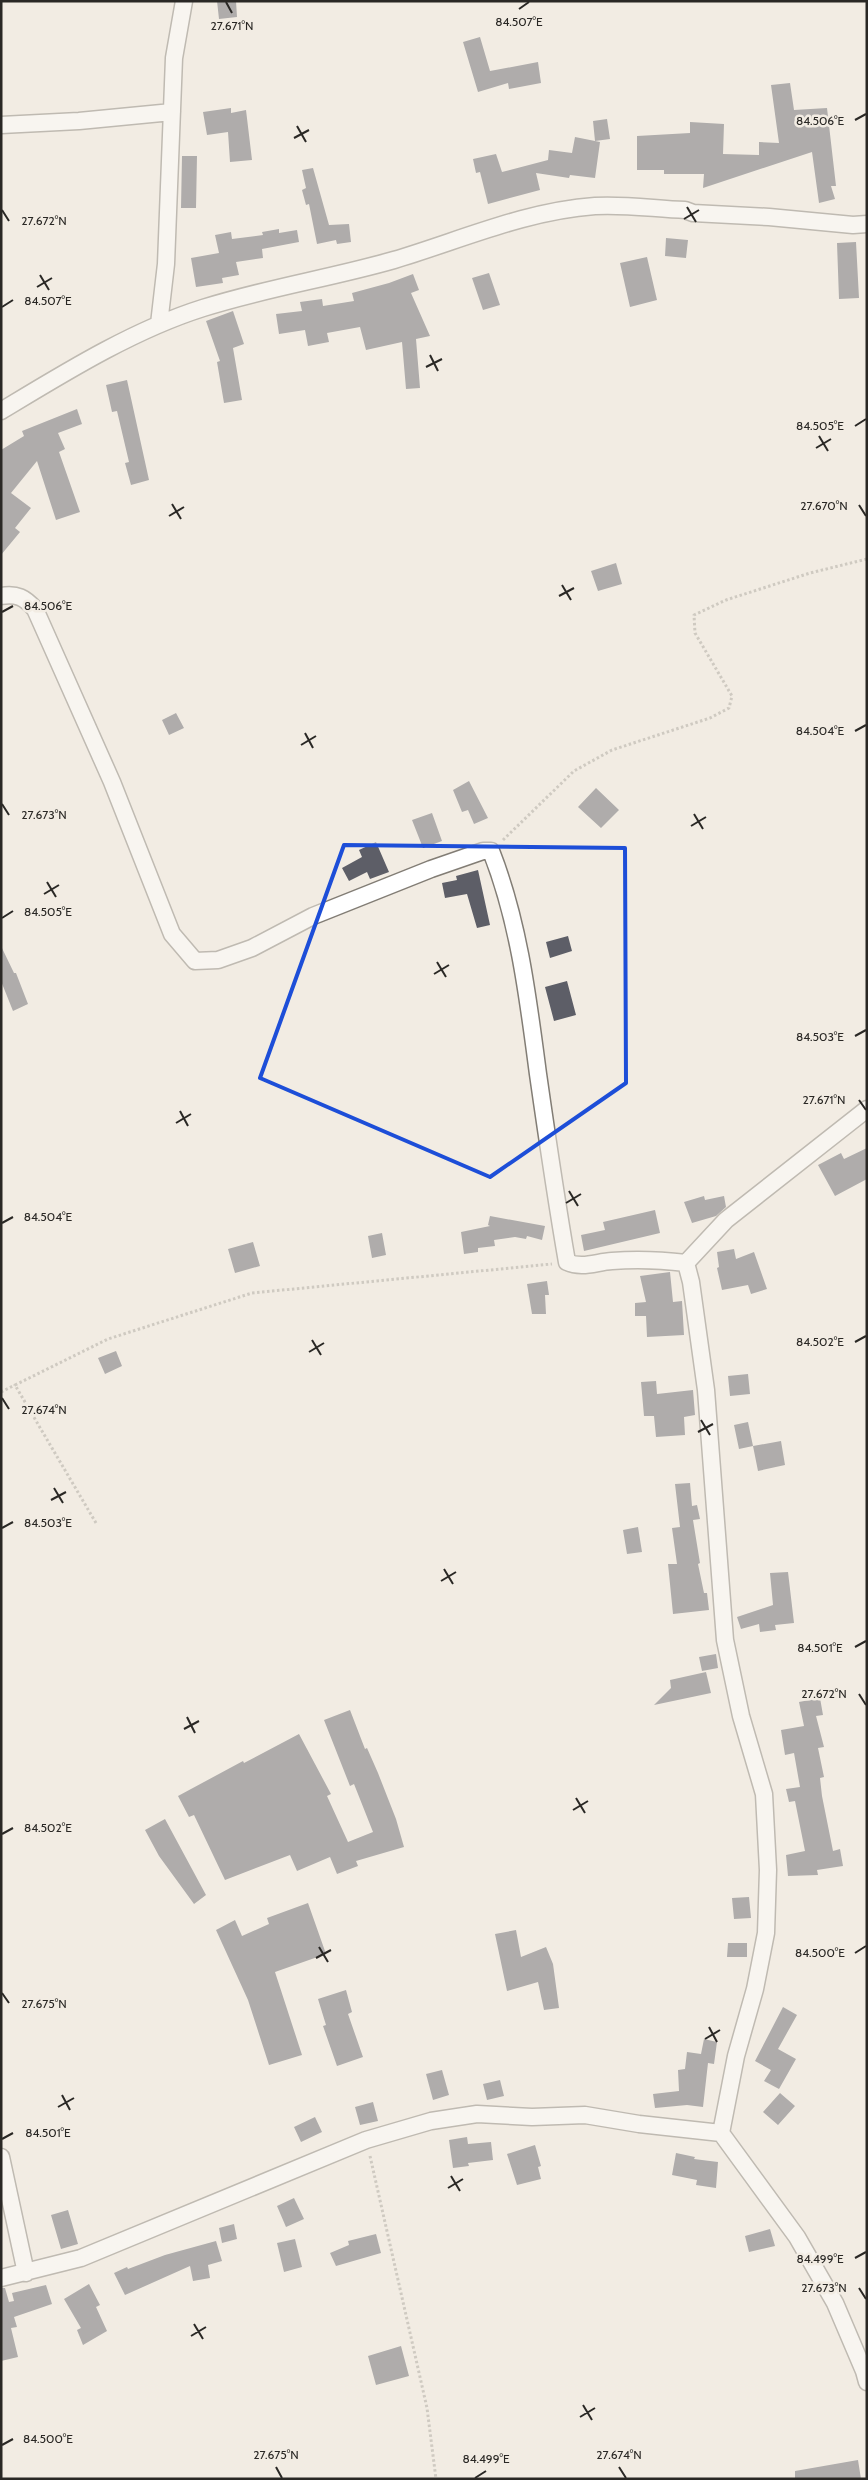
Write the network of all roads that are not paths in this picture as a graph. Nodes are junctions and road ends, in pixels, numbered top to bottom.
1 (184, 1) edge
2 (172, 112) junction
3 (1, 125) edge
4 (867, 224) edge
5 (159, 324) junction
6 (1, 411) edge
7 (1, 596) edge
8 (867, 1108) edge
9 (686, 1263) junction
10 (721, 2133) junction
11 (1, 2157) edge
12 (26, 2273) junction
13 (1, 2278) edge
14 (867, 2382) edge

1 - 2 street
2 - 3 street
2 - 5 street
4 - 5 street
5 - 6 street
7 - 9 street
8 - 9 street
9 - 10 street
10 - 12 street
10 - 14 street
11 - 12 street
12 - 13 street

